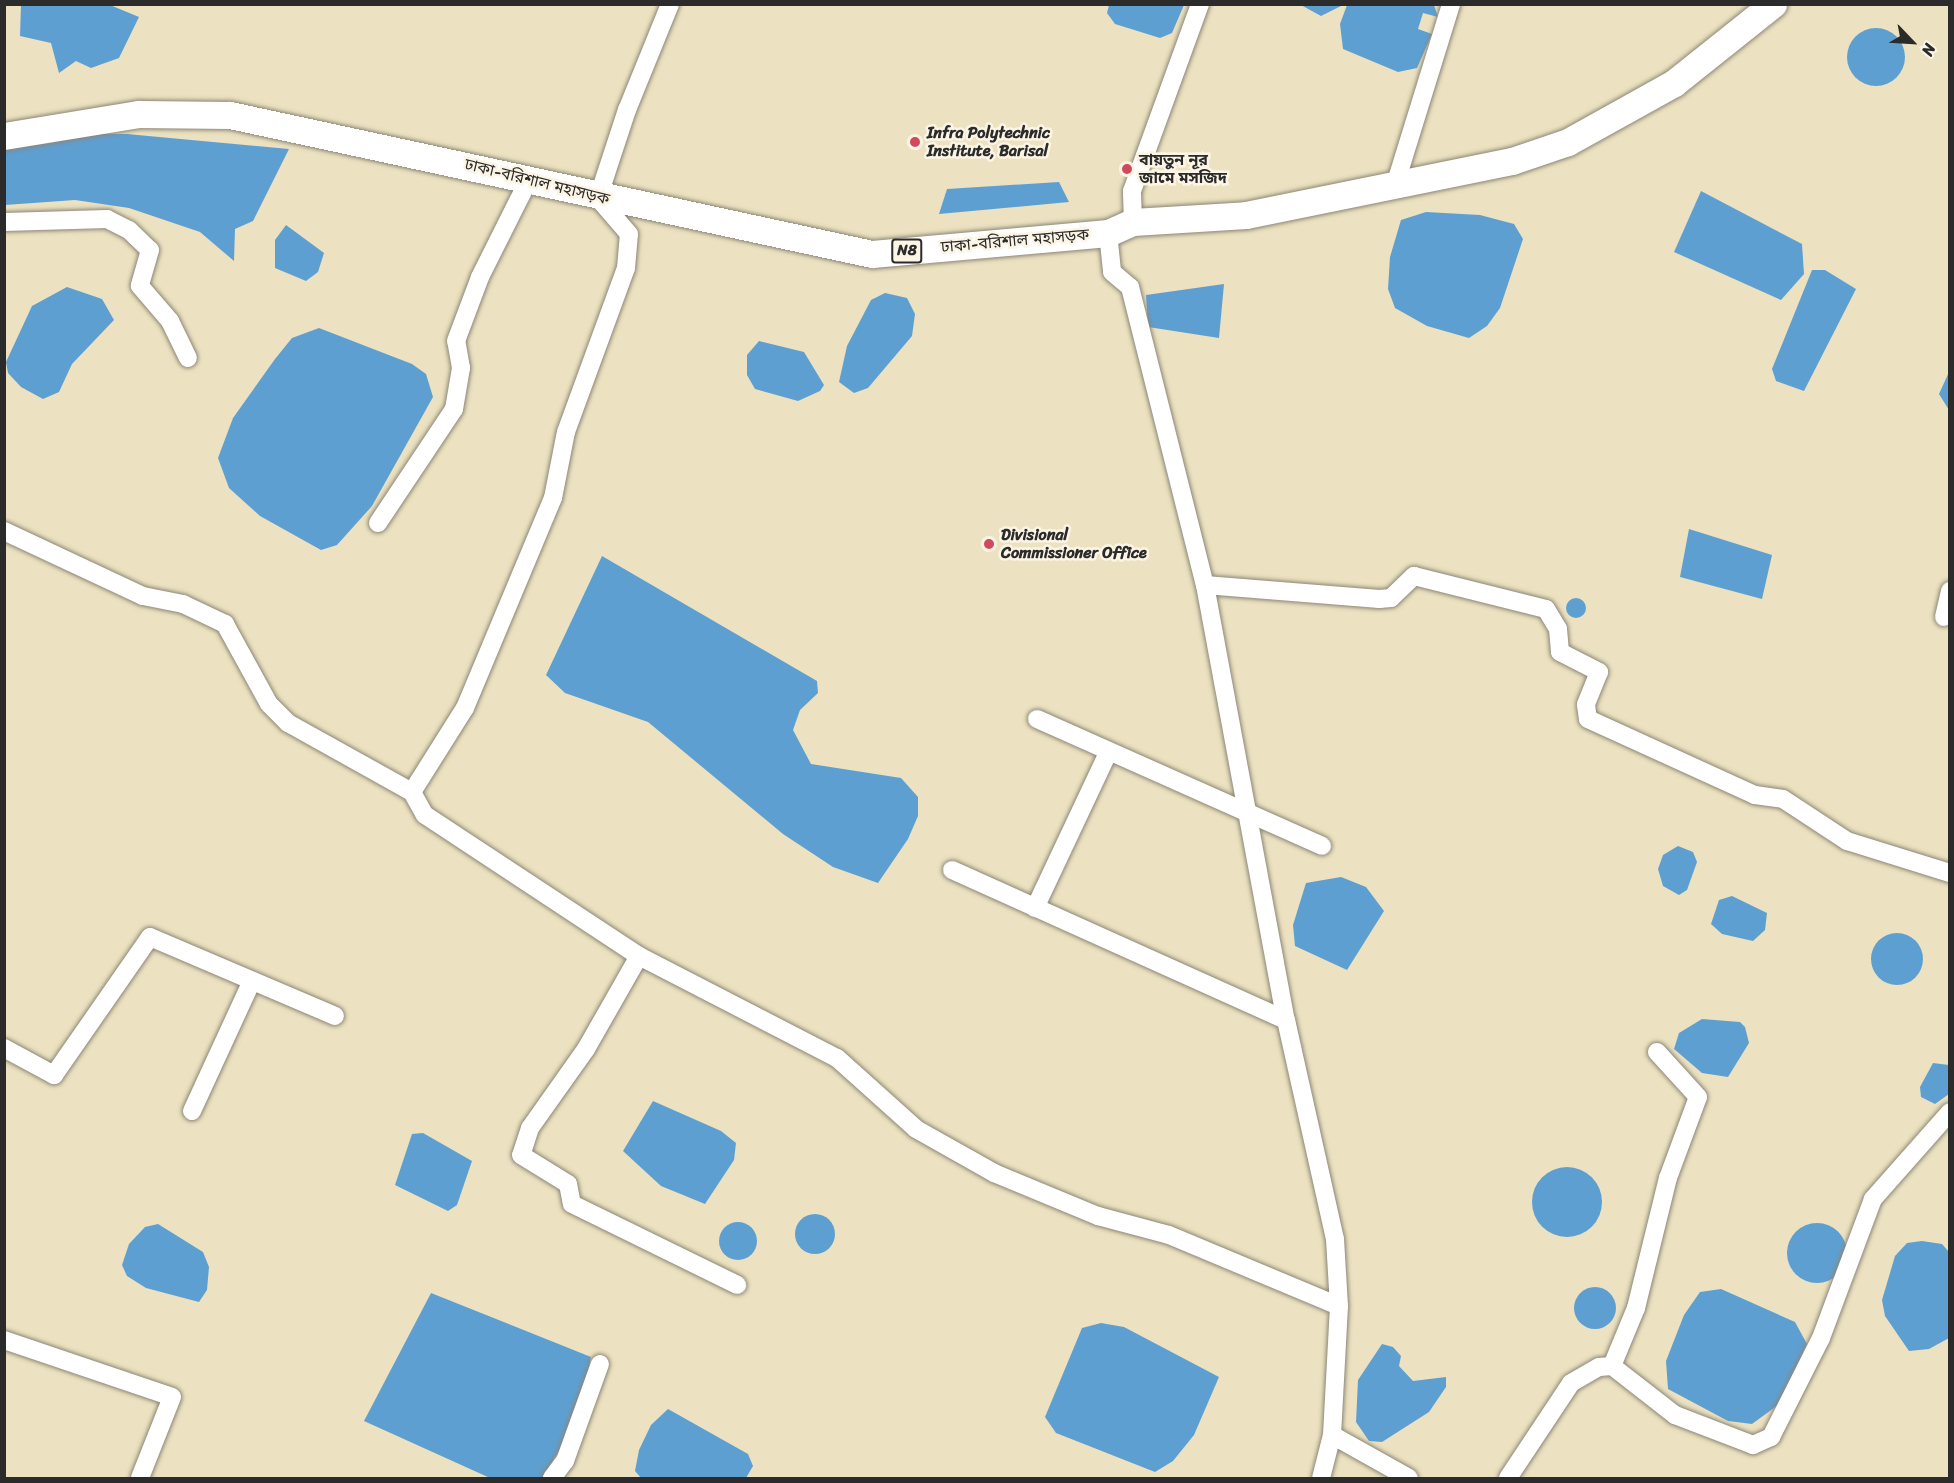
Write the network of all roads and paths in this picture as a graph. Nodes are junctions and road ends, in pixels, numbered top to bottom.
1 (670, 4) edge
2 (1200, 4) edge
3 (1451, 4) edge
4 (1773, 4) edge
5 (4, 136) edge
6 (529, 178) junction
7 (1396, 182) junction
8 (598, 198) junction
9 (4, 222) edge
10 (1133, 222) junction
11 (1108, 233) junction
12 (189, 358) dead end
13 (378, 523) dead end
14 (4, 531) edge
15 (1205, 585) junction
16 (1950, 591) edge
17 (1944, 617) dead end
18 (1037, 719) dead end
19 (1108, 753) junction
20 (412, 792) junction
21 (1245, 812) junction
22 (1322, 846) dead end
23 (952, 870) dead end
24 (1950, 873) edge
25 (1035, 908) junction
26 (639, 956) junction
27 (251, 983) junction
28 (335, 1016) dead end
29 (1286, 1020) junction
30 (4, 1048) edge
31 (1657, 1052) dead end
32 (192, 1111) dead end
33 (1950, 1112) edge
34 (737, 1284) dead end
35 (1339, 1306) junction
36 (4, 1340) edge
37 (600, 1364) dead end
38 (1612, 1366) junction
39 (1332, 1435) junction
40 (140, 1479) edge
41 (552, 1479) edge
42 (1321, 1479) edge
43 (1409, 1479) edge
44 (1508, 1479) edge

1 - 8 street
2 - 10 street
3 - 7 street
4 - 7 highway, ঢাকা-বরিশাল মহাসড়ক / N8
5 - 6 highway, ঢাকা-বরিশাল মহাসড়ক / N8
6 - 8 highway, ঢাকা-বরিশাল মহাসড়ক / N8
6 - 13 street
7 - 10 highway, ঢাকা-বরিশাল মহাসড়ক / N8
8 - 11 highway, ঢাকা-বরিশাল মহাসড়ক / N8
8 - 20 street
9 - 12 street
10 - 11 highway, ঢাকা-বরিশাল মহাসড়ক / N8
11 - 15 street
14 - 20 street
15 - 21 street
15 - 24 street
16 - 17 street
18 - 19 street
19 - 21 street
19 - 25 street
20 - 26 street
21 - 22 street
21 - 29 street
23 - 25 street
25 - 29 street
26 - 34 street
26 - 35 street
27 - 28 street
27 - 30 street
27 - 32 street
29 - 35 street
31 - 38 street
33 - 38 street
35 - 39 street
36 - 40 street
37 - 41 street
38 - 44 street
39 - 42 street
39 - 43 street

